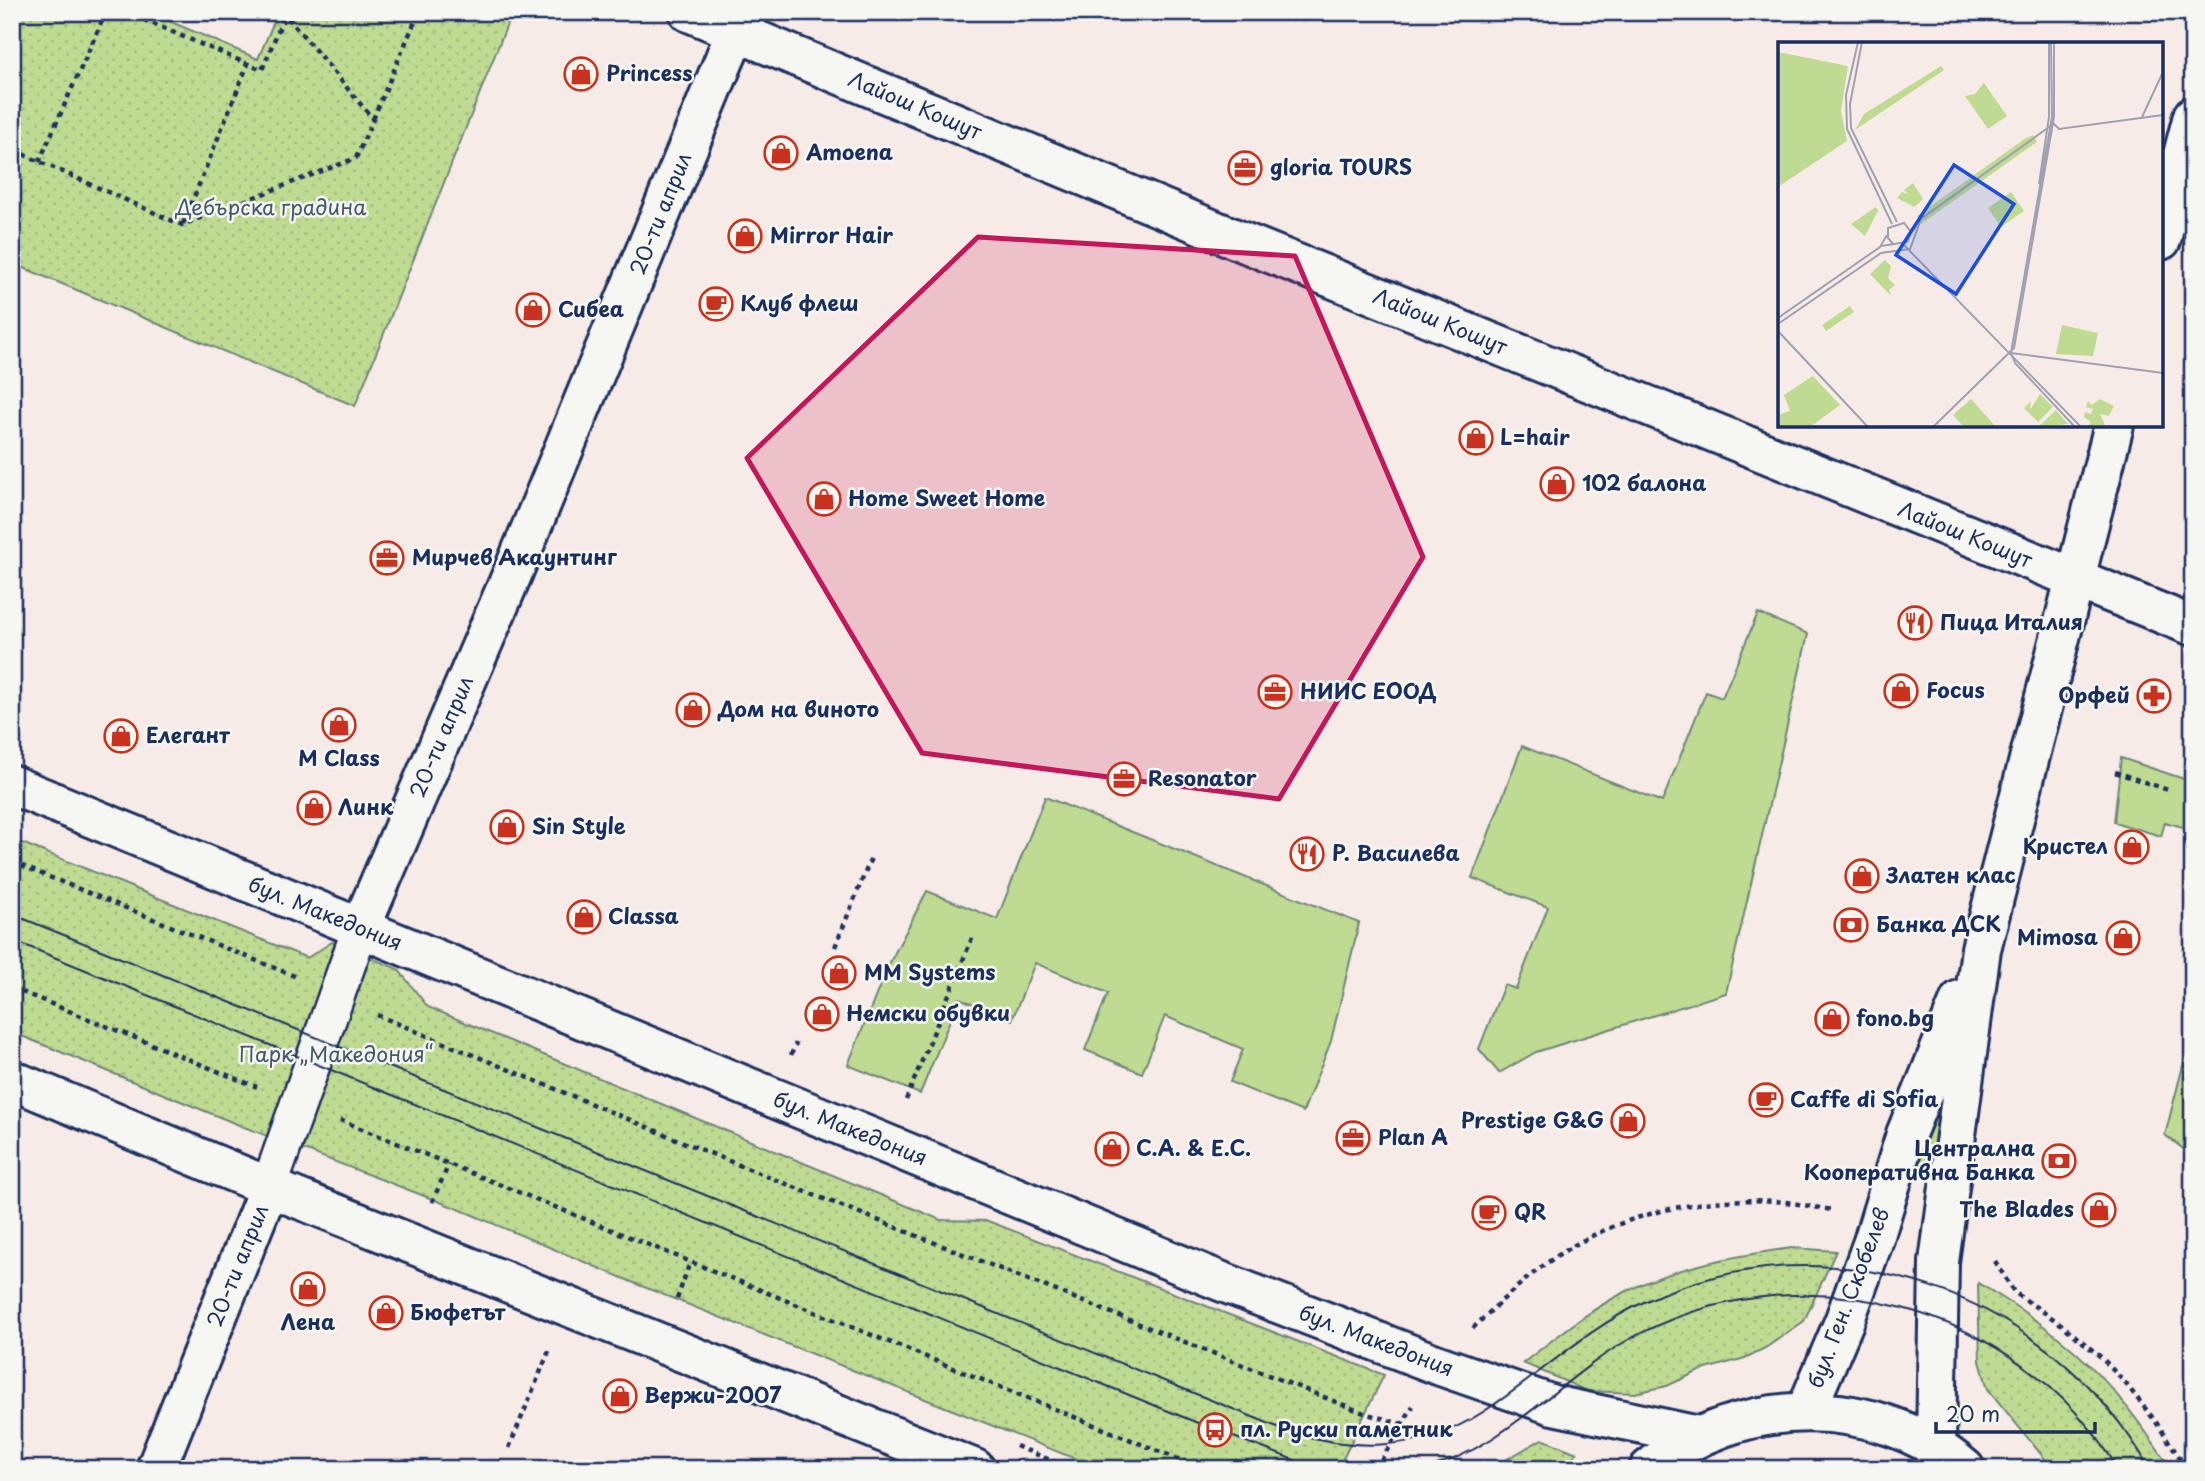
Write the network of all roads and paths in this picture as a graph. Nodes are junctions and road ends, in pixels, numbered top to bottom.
1 (106, 12) edge
2 (125, 12) edge
3 (419, 12) edge
4 (689, 12) edge
5 (286, 13) edge
6 (740, 22) edge
7 (248, 64) junction
8 (2193, 116) edge
9 (373, 119) junction
10 (12, 139) edge
11 (39, 162) junction
12 (182, 225) junction
13 (2163, 232) edge
14 (2113, 427) edge
15 (2075, 580) junction
16 (2193, 626) edge
17 (2115, 772) dead end
18 (12, 786) edge
19 (2171, 791) dead end
20 (871, 858) dead end
21 (12, 862) edge
22 (360, 929) junction
23 (972, 938) dead end
24 (835, 947) dead end
25 (1980, 949) junction
26 (12, 988) edge
27 (336, 998) junction
28 (796, 1043) dead end
29 (790, 1057) dead end
30 (12, 1080) edge
31 (299, 1103) junction
32 (904, 1104) dead end
33 (449, 1164) junction
34 (270, 1187) junction
35 (429, 1210) dead end
36 (1843, 1212) dead end
37 (1995, 1261) dead end
38 (690, 1262) junction
39 (673, 1310) dead end
40 (1468, 1333) dead end
41 (550, 1349) dead end
42 (1806, 1411) junction
43 (1402, 1424) dead end
44 (2193, 1424) edge
45 (1398, 1430) dead end
46 (2184, 1430) dead end
47 (1699, 1436) junction
48 (509, 1448) dead end
49 (1950, 1458) edge
50 (156, 1469) edge
51 (975, 1469) edge
52 (1203, 1469) edge
53 (1376, 1469) edge
54 (1648, 1469) edge
55 (2187, 1469) edge

1 - 11 path
2 - 7 path
3 - 9 path
4 - 6 street, Лайош Кошут
5 - 7 path
5 - 9 path
6 - 15 street, Лайош Кошут
6 - 22 street, 20-ти април
7 - 12 path
8 - 13 street
9 - 12 path
10 - 11 path
11 - 12 path
14 - 15 street, бул. Ген. Скобелев
15 - 16 street, Лайош Кошут
15 - 25 street, бул. Ген. Скобелев
17 - 19 path
18 - 22 street, бул. Македония
20 - 24 path
21 - 27 path
22 - 27 street, 20-ти април
22 - 47 street, бул. Македония
23 - 32 path
25 - 42 street, бул. Ген. Скобелев
25 - 49 street, бул. Ген. Скобелев
26 - 31 path
27 - 31 street, 20-ти април
27 - 43 path
28 - 29 path
30 - 34 street
31 - 33 path
31 - 34 street, 20-ти април
33 - 35 path
33 - 38 path
34 - 50 street, 20-ти април
34 - 51 street
36 - 40 path
37 - 55 path
38 - 39 path
38 - 52 path
41 - 48 path
42 - 47 street
42 - 49 street
44 - 46 path
45 - 53 path
47 - 54 street

